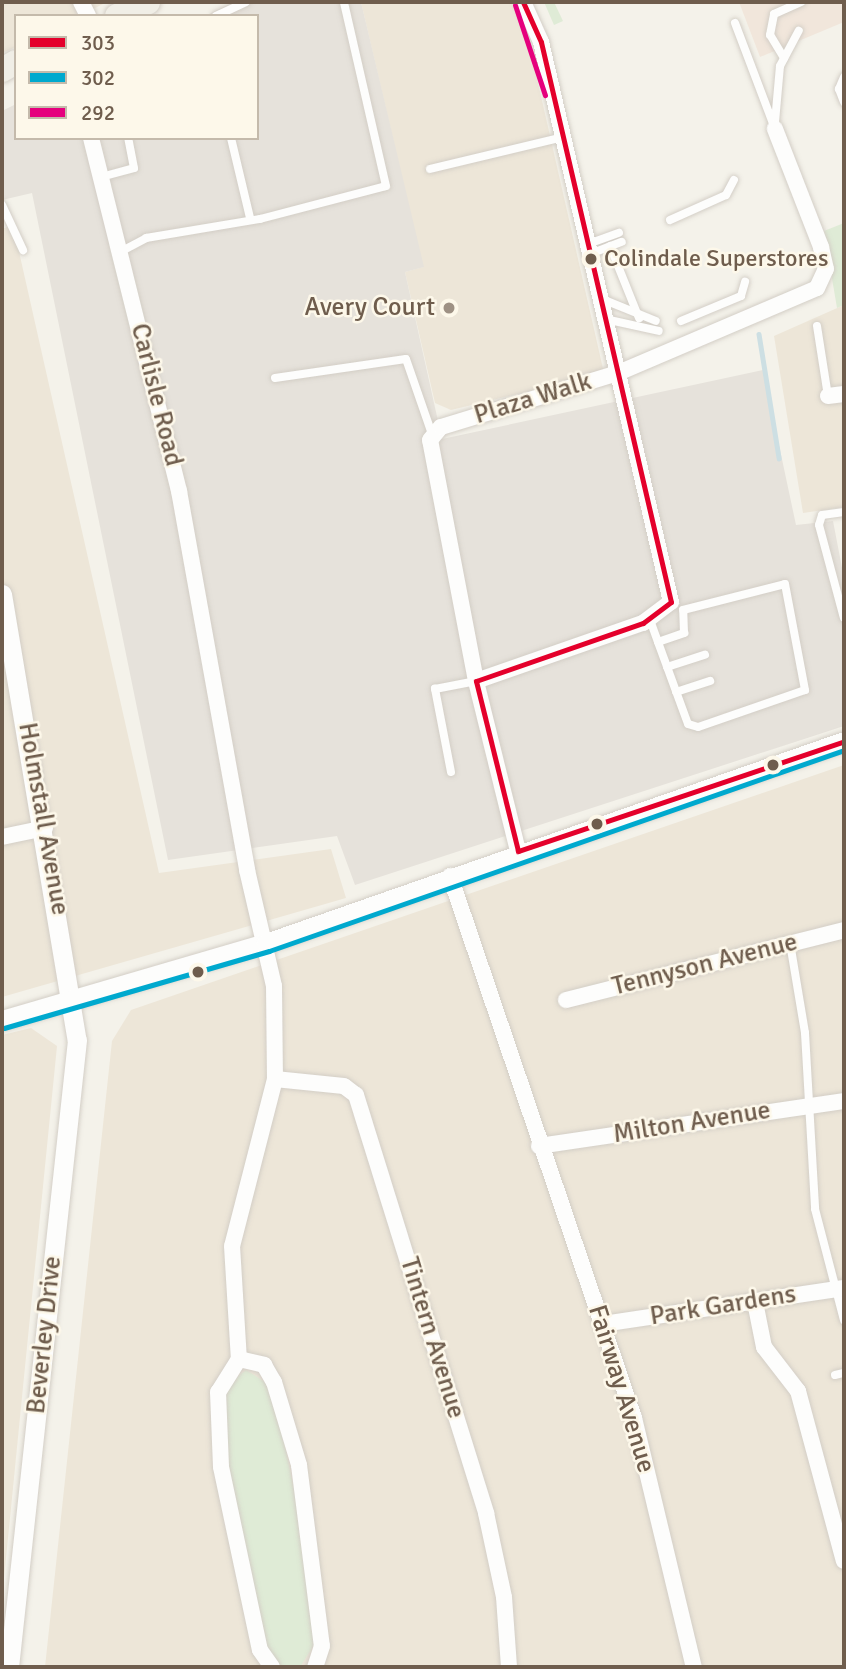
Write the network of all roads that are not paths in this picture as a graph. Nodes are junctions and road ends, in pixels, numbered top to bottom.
1 (148, 2) edge
2 (246, 2) edge
3 (344, 2) edge
4 (523, 2) edge
5 (801, 2) edge
6 (121, 14) edge
7 (220, 14) edge
8 (735, 23) dead end
9 (799, 31) dead end
10 (783, 58) junction
11 (842, 78) edge
12 (844, 102) edge
13 (775, 129) junction
14 (563, 137) junction
15 (92, 140) edge
16 (128, 140) edge
17 (231, 140) edge
18 (430, 169) dead end
19 (101, 177) junction
20 (734, 180) dead end
21 (2, 205) edge
22 (250, 218) junction
23 (670, 220) dead end
24 (610, 246) junction
25 (589, 249) junction
26 (23, 250) dead end
27 (120, 252) junction
28 (745, 282) dead end
29 (601, 299) junction
30 (605, 318) junction
31 (639, 318) junction
32 (656, 321) dead end
33 (681, 321) dead end
34 (817, 326) dead end
35 (659, 331) dead end
36 (618, 373) junction
37 (275, 377) dead end
38 (836, 395) edge
39 (432, 434) junction
40 (844, 512) edge
41 (2, 594) edge
42 (844, 618) edge
43 (650, 620) junction
44 (658, 642) junction
45 (705, 655) dead end
46 (667, 667) junction
47 (476, 681) junction
48 (710, 681) dead end
49 (676, 692) junction
50 (844, 741) edge
51 (451, 772) dead end
52 (45, 828) junction
53 (2, 837) edge
54 (518, 851) junction
55 (450, 876) junction
56 (844, 930) edge
57 (266, 943) junction
58 (790, 943) junction
59 (566, 1000) dead end
60 (75, 1002) junction
61 (2, 1020) edge
62 (275, 1079) junction
63 (844, 1101) edge
64 (811, 1104) junction
65 (539, 1146) junction
66 (841, 1288) edge
67 (755, 1302) junction
68 (844, 1320) edge
69 (603, 1324) junction
70 (239, 1359) junction
71 (844, 1561) edge
72 (9, 1667) edge
73 (272, 1667) edge
74 (315, 1667) edge
75 (509, 1667) edge
76 (694, 1667) edge

1 - 6 main road
2 - 7 lane
3 - 22 lane
4 - 14 street
5 - 10 lane
8 - 13 lane
9 - 10 lane, Plaza Walk
10 - 13 lane, Plaza Walk
11 - 12 lane
13 - 36 street, Plaza Walk
14 - 18 lane
14 - 25 street
15 - 19 street, Carlisle Road
16 - 19 lane
17 - 22 lane
19 - 27 street, Carlisle Road
20 - 23 lane
21 - 26 lane
22 - 27 lane
24 - 25 lane
24 - 25 lane
24 - 31 lane
25 - 29 street
27 - 57 street, Carlisle Road
28 - 33 lane
29 - 30 street
29 - 31 lane
30 - 35 lane
30 - 36 street
31 - 32 lane
34 - 38 lane
36 - 39 street, Plaza Walk
36 - 43 street
37 - 39 lane
39 - 47 street
40 - 42 lane
41 - 52 street, Holmstall Avenue
43 - 44 lane
43 - 47 street
44 - 46 lane
44 - 49 lane
45 - 46 lane
46 - 49 lane
47 - 51 lane
47 - 54 street
48 - 49 lane
50 - 54 street
52 - 53 street
52 - 60 street, Holmstall Avenue
54 - 55 street
55 - 57 street
55 - 65 street, Fairway Avenue
56 - 58 street, Tennyson Avenue
57 - 60 street
57 - 62 street, Carlisle Road
58 - 59 street, Tennyson Avenue
58 - 64 lane
60 - 61 street
60 - 72 street, Beverley Drive
62 - 70 street, Carlisle Road
62 - 75 street, Tintern Avenue
63 - 64 street, Milton Avenue
64 - 65 street, Milton Avenue
64 - 66 lane
65 - 69 street, Fairway Avenue
66 - 67 street, Park Gardens
66 - 68 lane
67 - 69 street, Park Gardens
67 - 71 street
69 - 76 street, Fairway Avenue
70 - 73 street
70 - 74 street

